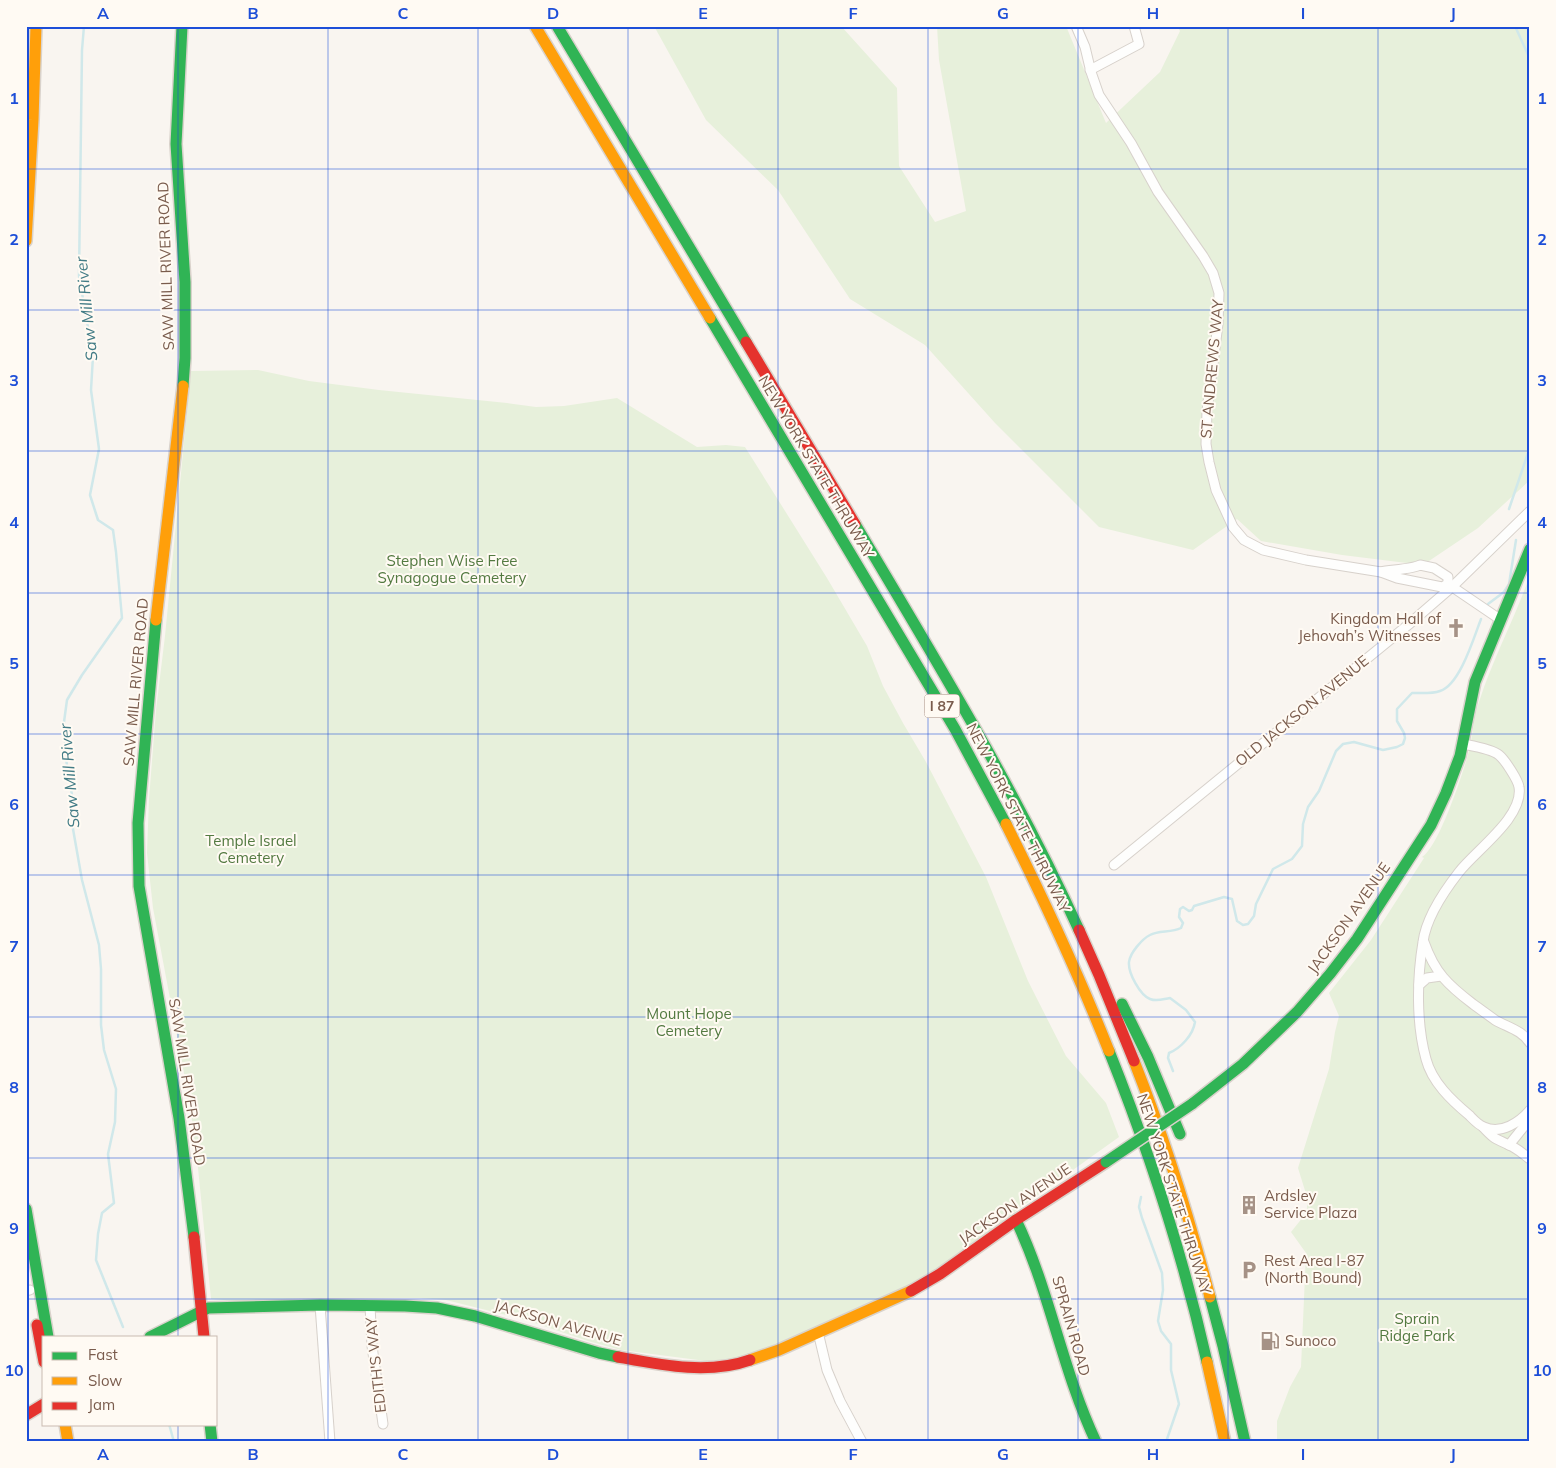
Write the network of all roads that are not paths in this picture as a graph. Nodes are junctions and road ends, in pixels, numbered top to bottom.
1 (27, 26) edge
2 (36, 26) edge
3 (182, 26) edge
4 (535, 26) edge
5 (557, 26) edge
6 (1076, 26) edge
7 (1134, 26) edge
8 (26, 61) edge
9 (1090, 70) junction
10 (26, 241) edge
11 (1530, 511) edge
12 (1530, 549) edge
13 (1416, 567) junction
14 (1381, 572) junction
15 (1435, 572) junction
16 (1414, 581) junction
17 (1430, 584) junction
18 (1450, 585) junction
19 (1501, 620) junction
20 (1463, 744) junction
21 (1114, 865) dead end
22 (1068, 904) junction
23 (1423, 939) junction
24 (1441, 976) junction
25 (1419, 986) junction
26 (1530, 1043) edge
27 (1530, 1110) edge
28 (1530, 1119) edge
29 (1483, 1127) junction
30 (1180, 1134) dead end
31 (1509, 1145) junction
32 (1530, 1159) edge
33 (26, 1209) edge
34 (1016, 1220) junction
35 (26, 1269) edge
36 (28, 1291) edge
37 (320, 1305) junction
38 (370, 1305) junction
39 (201, 1312) junction
40 (818, 1332) junction
41 (48, 1336) edge
42 (152, 1336) edge
43 (204, 1336) edge
44 (42, 1353) edge
45 (42, 1405) edge
46 (26, 1416) edge
47 (383, 1424) dead end
48 (55, 1426) edge
49 (65, 1426) edge
50 (210, 1426) edge
51 (59, 1442) edge
52 (68, 1442) edge
53 (212, 1442) edge
54 (330, 1442) edge
55 (862, 1442) edge
56 (1096, 1442) edge
57 (1225, 1442) edge
58 (1245, 1442) edge

1 - 8 main road
2 - 10 main road
3 - 39 main road, SAW MILL RIVER ROAD
4 - 57 main road, NEW YORK STATE THRUWAY / I 87
5 - 22 main road, NEW YORK STATE THRUWAY / I 87
6 - 9 street, ST ANDREWS WAY
7 - 9 street
9 - 14 street, ST ANDREWS WAY
11 - 18 street, OLD JACKSON AVENUE
12 - 19 main road, JACKSON AVENUE
13 - 14 street, ST ANDREWS WAY
13 - 15 street, ST ANDREWS WAY
13 - 16 street
14 - 16 street, ST ANDREWS WAY
15 - 17 street
15 - 18 street
16 - 17 street, ST ANDREWS WAY
17 - 18 street, ST ANDREWS WAY
18 - 19 street
18 - 21 street, OLD JACKSON AVENUE
19 - 20 main road, JACKSON AVENUE
20 - 23 street
20 - 34 main road, JACKSON AVENUE, bridge
22 - 30 main road
22 - 58 main road, NEW YORK STATE THRUWAY / I 87
23 - 24 street
23 - 25 street
24 - 25 street
24 - 26 street
25 - 29 street
27 - 29 street
28 - 31 street
29 - 31 street
31 - 32 street
33 - 41 main road
34 - 40 main road, JACKSON AVENUE
34 - 56 main road, SPRAIN ROAD
35 - 36 main road
36 - 44 main road
37 - 38 main road, JACKSON AVENUE
37 - 39 main road, JACKSON AVENUE
37 - 54 street
38 - 40 main road, JACKSON AVENUE
38 - 47 street, EDITH'S WAY
39 - 42 main road, JACKSON AVENUE
39 - 43 main road, SAW MILL RIVER ROAD
40 - 55 street
45 - 46 main road
48 - 51 main road
49 - 52 main road
50 - 53 main road

